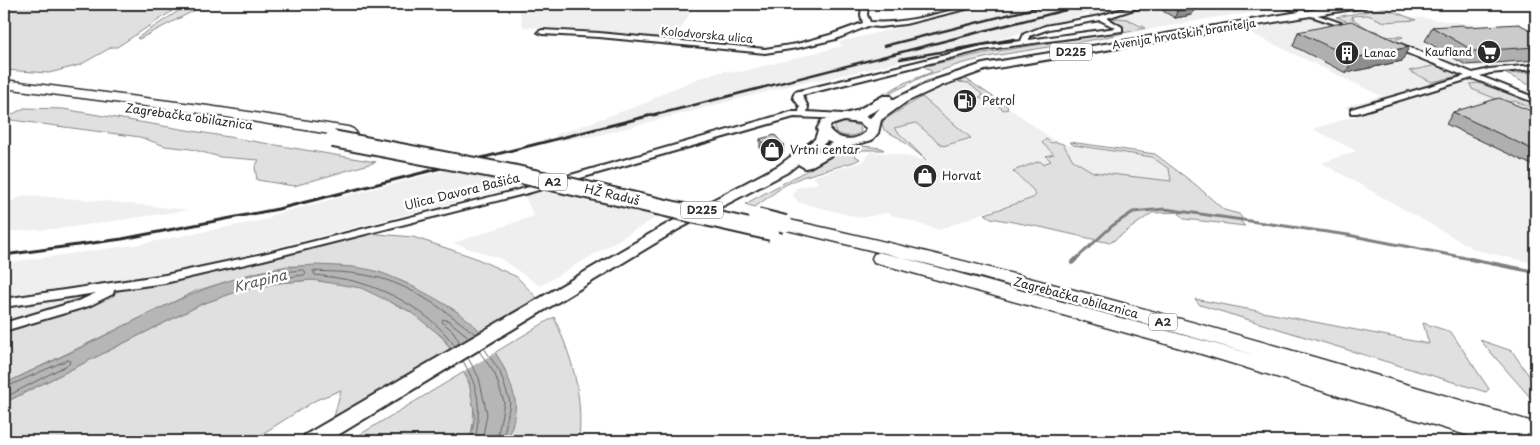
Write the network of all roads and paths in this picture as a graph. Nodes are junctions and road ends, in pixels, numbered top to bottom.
1 (866, 4) edge
2 (983, 4) edge
3 (1146, 4) edge
4 (1280, 4) edge
5 (1333, 4) edge
6 (1365, 4) edge
7 (1299, 10) junction
8 (1311, 13) junction
9 (1100, 18) junction
10 (868, 24) junction
11 (1358, 31) edge
12 (542, 32) dead end
13 (1025, 38) junction
14 (1385, 41) edge
15 (1536, 67) edge
16 (1473, 76) junction
17 (4, 84) edge
18 (4, 92) edge
19 (1536, 101) edge
20 (1354, 111) dead end
21 (806, 115) junction
22 (846, 117) junction
23 (872, 127) junction
24 (824, 129) junction
25 (340, 135) junction
26 (850, 142) junction
27 (778, 228) junction
28 (119, 286) junction
29 (579, 288) junction
30 (4, 303) edge
31 (4, 327) edge
32 (1536, 432) edge
33 (339, 433) edge
34 (312, 441) edge
35 (1515, 441) edge

1 - 10 street
2 - 10 street, Kolodvorska ulica
3 - 9 street
4 - 7 street
5 - 7 main road, Avenija hrvatskih branitelja / D225
6 - 8 main road, Avenija hrvatskih branitelja / D225
7 - 8 street
7 - 22 main road, Avenija hrvatskih branitelja / D225
8 - 11 street
8 - 23 main road, Avenija hrvatskih branitelja / D225
9 - 13 street
9 - 13 street
10 - 12 street, Kolodvorska ulica
13 - 21 street
14 - 16 street
15 - 16 street
16 - 19 street
16 - 20 street
17 - 25 highway, Zagrebačka obilaznica / A2
18 - 25 highway, Zagrebačka obilaznica / A2
21 - 22 street, Ulica Davora Bašića
21 - 24 street
21 - 28 street, Ulica Davora Bašića
22 - 23 main road
22 - 24 main road, D225
23 - 26 main road, D225
24 - 26 main road
24 - 29 main road, D225
25 - 27 highway, HŽ Raduš / A2, bridge
26 - 29 main road, D225
27 - 32 highway, Zagrebačka obilaznica / A2
27 - 35 highway, Zagrebačka obilaznica / A2
28 - 30 street, Ulica Davora Bašića
28 - 31 street, Ulica Davora Bašića
29 - 33 main road, D225
33 - 34 main road, D225

